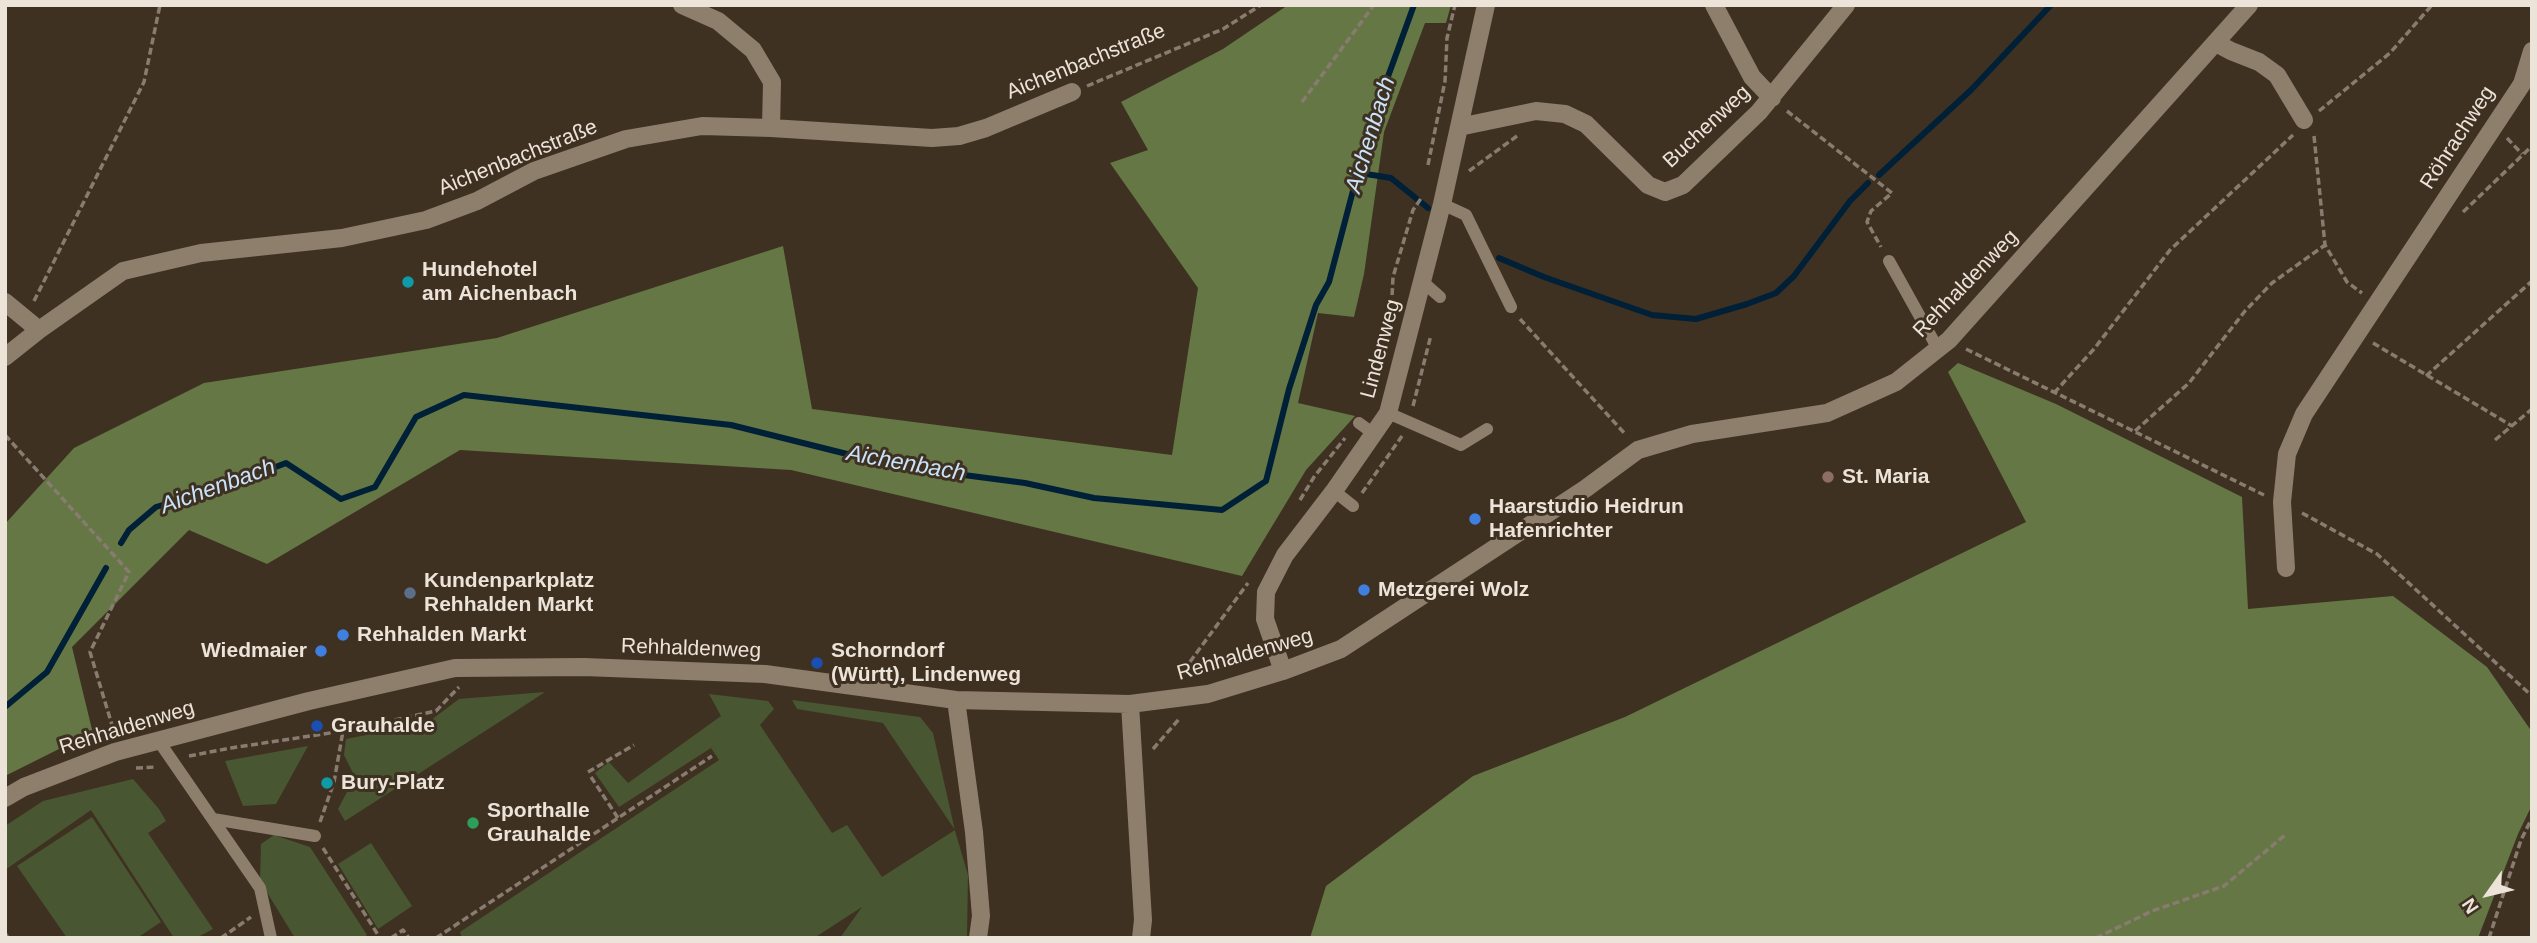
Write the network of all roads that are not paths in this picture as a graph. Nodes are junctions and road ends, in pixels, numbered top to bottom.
1 (682, 5) edge
2 (1486, 5) edge
3 (1714, 5) edge
4 (1846, 5) edge
5 (2249, 5) edge
6 (2216, 43) junction
7 (2532, 51) edge
8 (1072, 92) road end
9 (1772, 98) junction
10 (2304, 120) road end
11 (1459, 127) junction
12 (771, 128) junction
13 (1442, 204) junction
14 (1889, 261) road end
15 (1423, 282) junction
16 (1440, 297) dead end
17 (5, 302) edge
18 (1511, 307) road end
19 (39, 330) junction
20 (1943, 344) junction
21 (5, 357) edge
22 (1388, 413) junction
23 (1359, 423) road end
24 (1487, 429) dead end
25 (1374, 435) junction
26 (1334, 491) junction
27 (1353, 506) dead end
28 (2286, 568) dead end
29 (1283, 671) junction
30 (956, 700) junction
31 (1130, 704) junction
32 (158, 740) junction
33 (5, 798) edge
34 (213, 818) junction
35 (315, 836) road end
36 (271, 938) edge
37 (978, 938) edge
38 (1141, 938) edge

1 - 12 street
2 - 11 street, Lindenweg
3 - 9 street
4 - 9 street, Buchenweg
5 - 6 street, Rehhaldenweg
6 - 10 street
6 - 20 street, Rehhaldenweg
7 - 28 street, Röhrachweg
8 - 12 street, Aichenbachstraße
9 - 11 street, Buchenweg
11 - 13 street, Lindenweg
12 - 19 street, Aichenbachstraße
13 - 15 street, Lindenweg
13 - 18 lane
14 - 20 lane
15 - 16 lane
15 - 22 street, Lindenweg
17 - 19 street
19 - 21 street, Aichenbachstraße
20 - 29 street, Rehhaldenweg
22 - 24 lane
22 - 25 street, Lindenweg
23 - 25 lane
25 - 26 street, Lindenweg
26 - 27 lane
26 - 29 street, Lindenweg
29 - 31 street, Rehhaldenweg
30 - 31 street, Rehhaldenweg
30 - 32 street, Rehhaldenweg
30 - 37 street
31 - 38 street
32 - 33 street, Rehhaldenweg
32 - 34 lane
34 - 35 lane
34 - 36 lane

